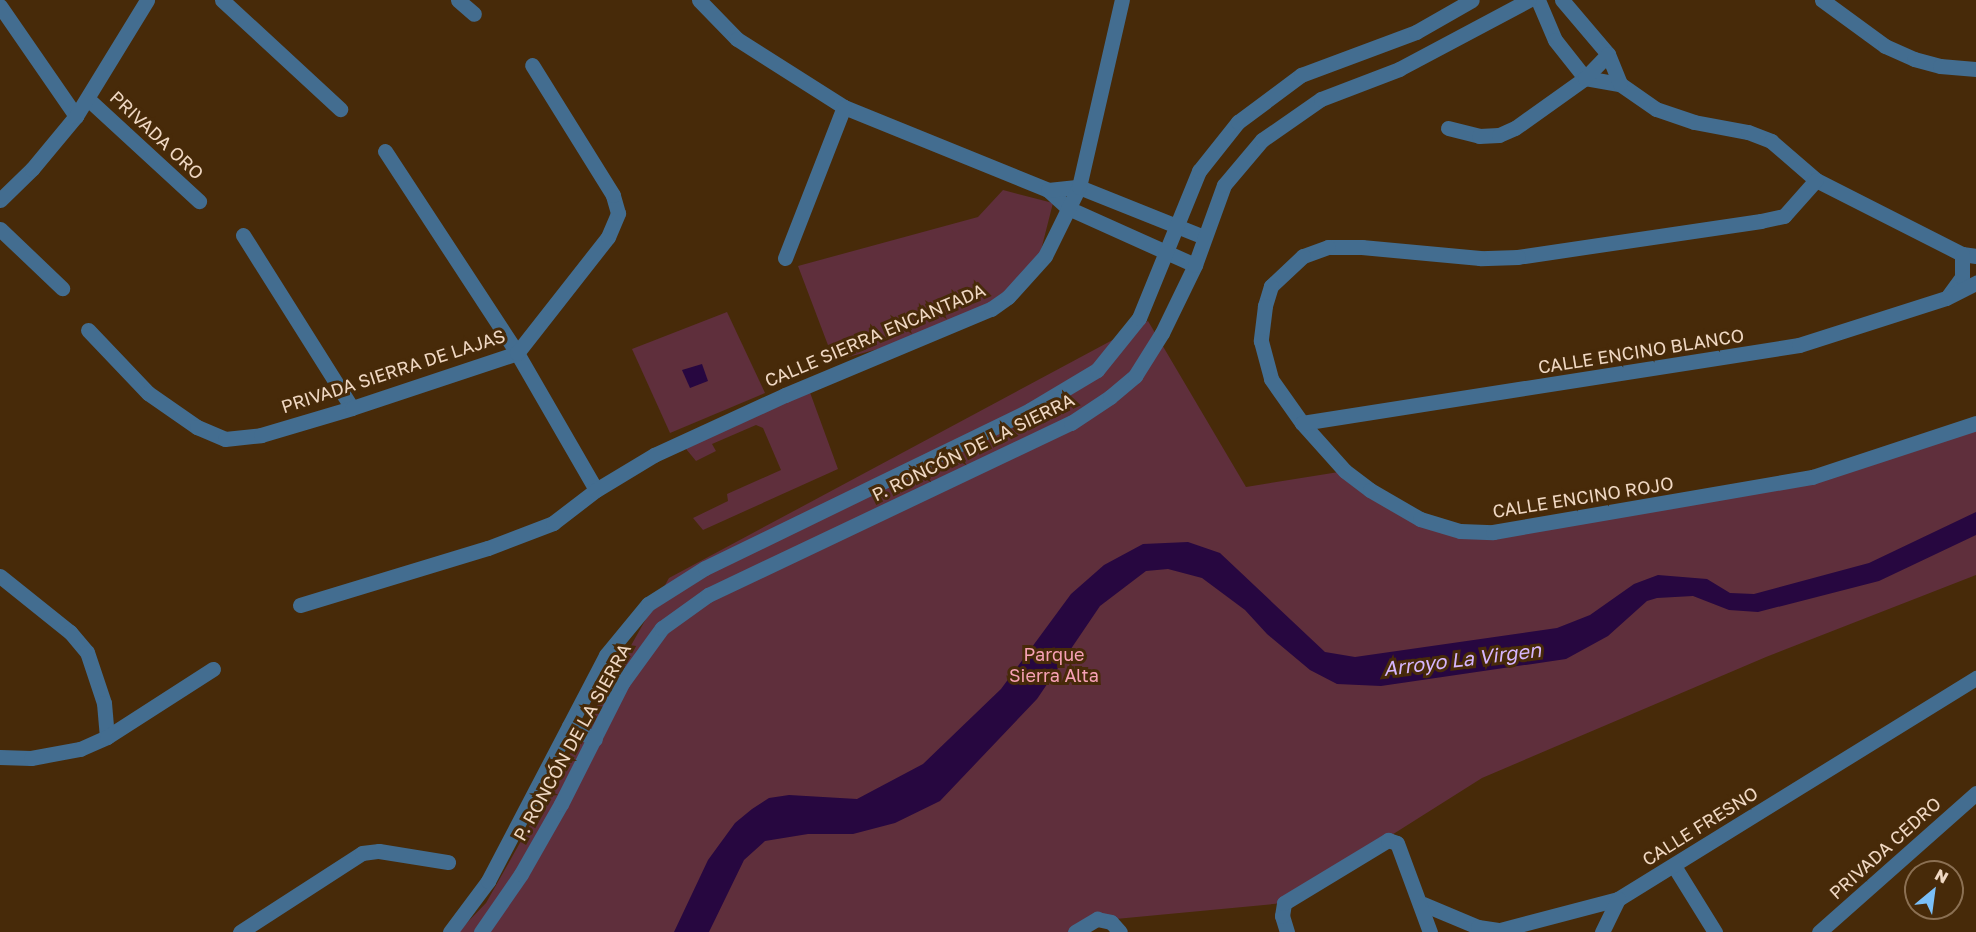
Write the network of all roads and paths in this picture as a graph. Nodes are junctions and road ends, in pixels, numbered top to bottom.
1 (147, 0) edge
2 (222, 0) edge
3 (458, 0) edge
4 (699, 0) edge
5 (1122, 0) edge
6 (1472, 0) edge
7 (1529, 0) edge
8 (1539, 0) edge
9 (1562, 0) edge
10 (1822, 0) edge
11 (0, 6) edge
12 (474, 14) dead end
13 (1608, 54) junction
14 (532, 65) dead end
15 (1976, 69) edge
16 (1585, 78) junction
17 (1620, 84) junction
18 (88, 99) junction
19 (844, 107) junction
20 (340, 109) dead end
21 (76, 116) junction
22 (1448, 128) dead end
23 (385, 151) dead end
24 (1816, 180) junction
25 (1079, 186) junction
26 (1048, 190) junction
27 (0, 200) edge
28 (199, 201) dead end
29 (1068, 208) junction
30 (1176, 225) junction
31 (0, 229) edge
32 (243, 235) dead end
33 (1204, 237) junction
34 (1169, 253) junction
35 (1969, 255) edge
36 (785, 258) dead end
37 (1195, 265) junction
38 (1976, 283) edge
39 (62, 288) dead end
40 (1946, 298) junction
41 (88, 330) dead end
42 (517, 353) junction
43 (352, 408) junction
44 (1302, 423) junction
45 (1976, 423) edge
46 (596, 490) junction
47 (0, 576) edge
48 (300, 605) dead end
49 (213, 669) dead end
50 (1976, 678) edge
51 (569, 726) junction
52 (107, 737) junction
53 (595, 739) junction
54 (0, 757) edge
55 (1976, 793) edge
56 (448, 862) dead end
57 (1674, 866) junction
58 (1618, 899) junction
59 (1423, 904) junction
60 (1286, 929) edge
61 (240, 932) edge
62 (450, 932) edge
63 (481, 932) edge
64 (1075, 932) edge
65 (1120, 932) edge
66 (1430, 932) edge
67 (1602, 932) edge
68 (1715, 932) edge
69 (1819, 932) edge

1 - 18 street
2 - 20 street
3 - 12 street
4 - 19 street
5 - 25 street, CALLE SIERRA ENCANTADA
6 - 30 street, P. RONCÓN DE LA SIERRA
7 - 33 street, P. RONCÓN DE LA SIERRA
8 - 16 street
9 - 13 street
10 - 15 street
11 - 21 street
13 - 16 street
13 - 17 street
14 - 42 street, PRIVADA SIERRA DE LAJAS
16 - 17 street
16 - 22 street
17 - 24 street
18 - 21 street
18 - 28 street, PRIVADA ORO
19 - 26 street
19 - 36 street
21 - 27 street
23 - 42 street
24 - 35 street
24 - 44 street, CALLE ENCINO ROJO
25 - 26 street
25 - 29 street, CALLE SIERRA ENCANTADA
25 - 30 street
26 - 29 street
29 - 34 street
29 - 46 street, CALLE SIERRA ENCANTADA
30 - 33 street
30 - 34 street, P. RONCÓN DE LA SIERRA
31 - 39 street
32 - 43 street
33 - 37 street, P. RONCÓN DE LA SIERRA
34 - 37 street
34 - 51 street, P. RONCÓN DE LA SIERRA
35 - 40 street
37 - 53 street, P. RONCÓN DE LA SIERRA
38 - 40 street, CALLE ENCINO BLANCO
40 - 44 street, CALLE ENCINO BLANCO
41 - 43 street, PRIVADA SIERRA DE LAJAS
42 - 43 street, PRIVADA SIERRA DE LAJAS
42 - 46 street
44 - 45 street, CALLE ENCINO ROJO
46 - 48 street, CALLE SIERRA ENCANTADA
47 - 52 street
49 - 52 street
50 - 57 street, CALLE FRESNO
51 - 53 street
51 - 62 street, P. RONCÓN DE LA SIERRA
52 - 54 street
53 - 63 street, P. RONCÓN DE LA SIERRA
55 - 69 street, PRIVADA CEDRO
56 - 61 street
57 - 58 street, CALLE FRESNO
57 - 68 street
58 - 59 street, CALLE FRESNO
58 - 67 street
59 - 60 street
59 - 66 street
64 - 65 street

